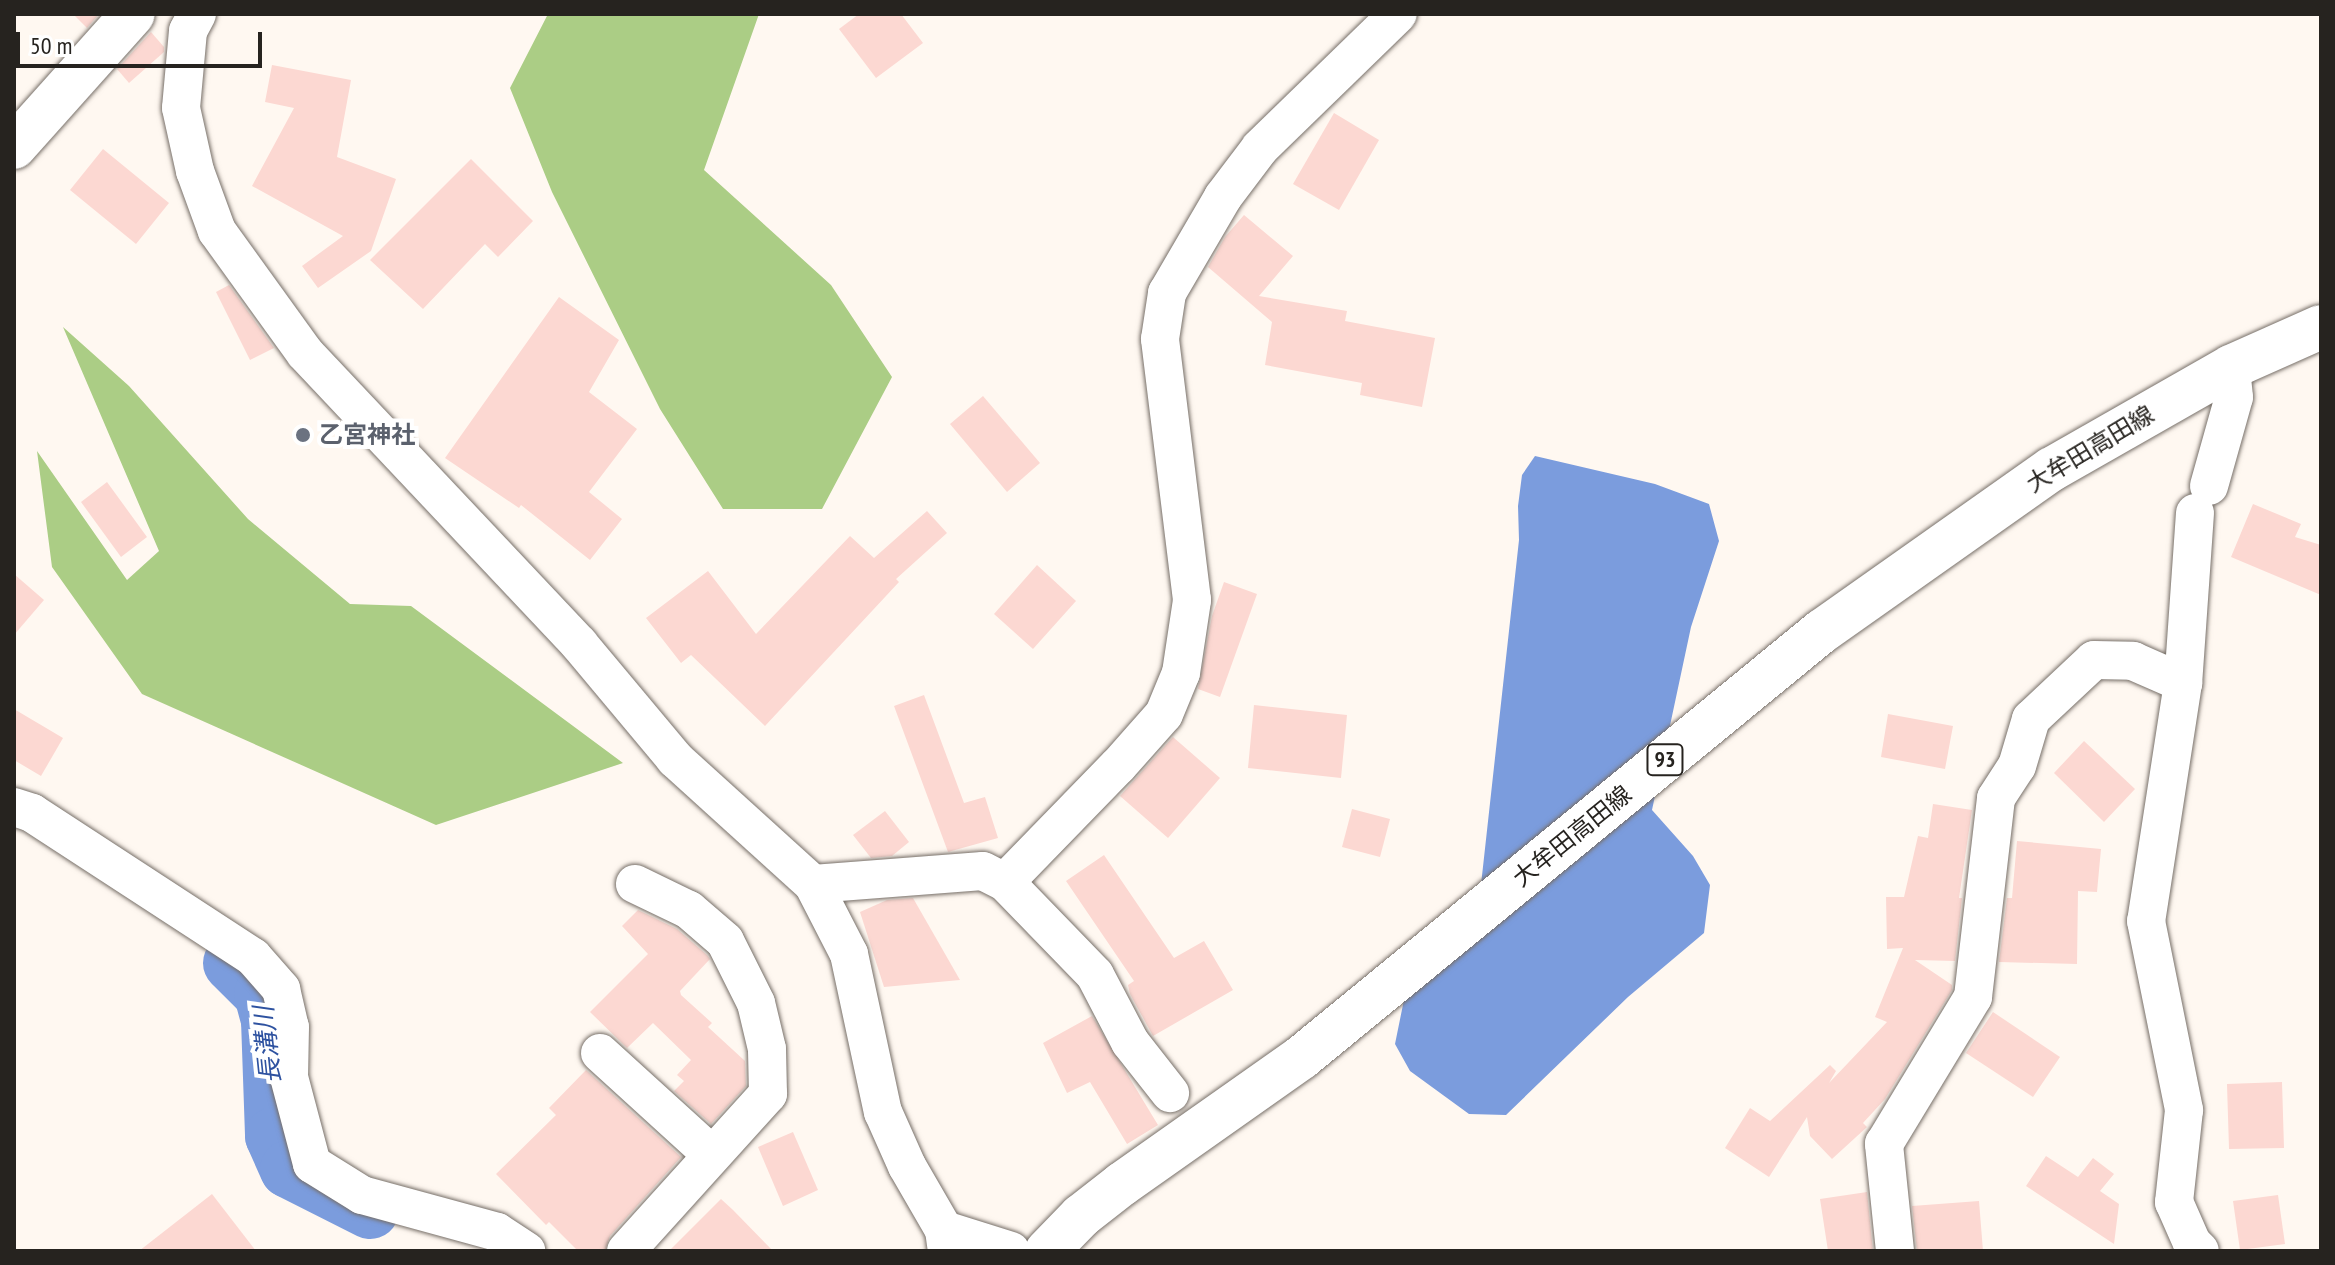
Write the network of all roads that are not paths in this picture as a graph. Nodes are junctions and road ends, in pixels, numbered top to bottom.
1 (133, 14) edge
2 (197, 14) edge
3 (1398, 14) edge
4 (14, 147) edge
5 (2321, 327) edge
6 (2231, 367) junction
7 (2183, 683) junction
8 (14, 807) edge
9 (1005, 882) junction
10 (635, 884) dead end
11 (813, 884) junction
12 (600, 1053) dead end
13 (1170, 1093) dead end
14 (712, 1155) junction
15 (946, 1240) edge
16 (526, 1251) edge
17 (626, 1251) edge
18 (1011, 1251) edge
19 (1047, 1251) edge
20 (1895, 1251) edge
21 (2200, 1251) edge

1 - 4 main road
2 - 11 street
3 - 9 street
5 - 6 main road, 大牟田高田線 / 93
6 - 7 street
6 - 19 main road, 大牟田高田線 / 93
7 - 20 street
7 - 21 street
8 - 16 street
9 - 11 street
9 - 13 street
10 - 14 street
11 - 15 street
12 - 14 street
14 - 17 street
15 - 18 street

